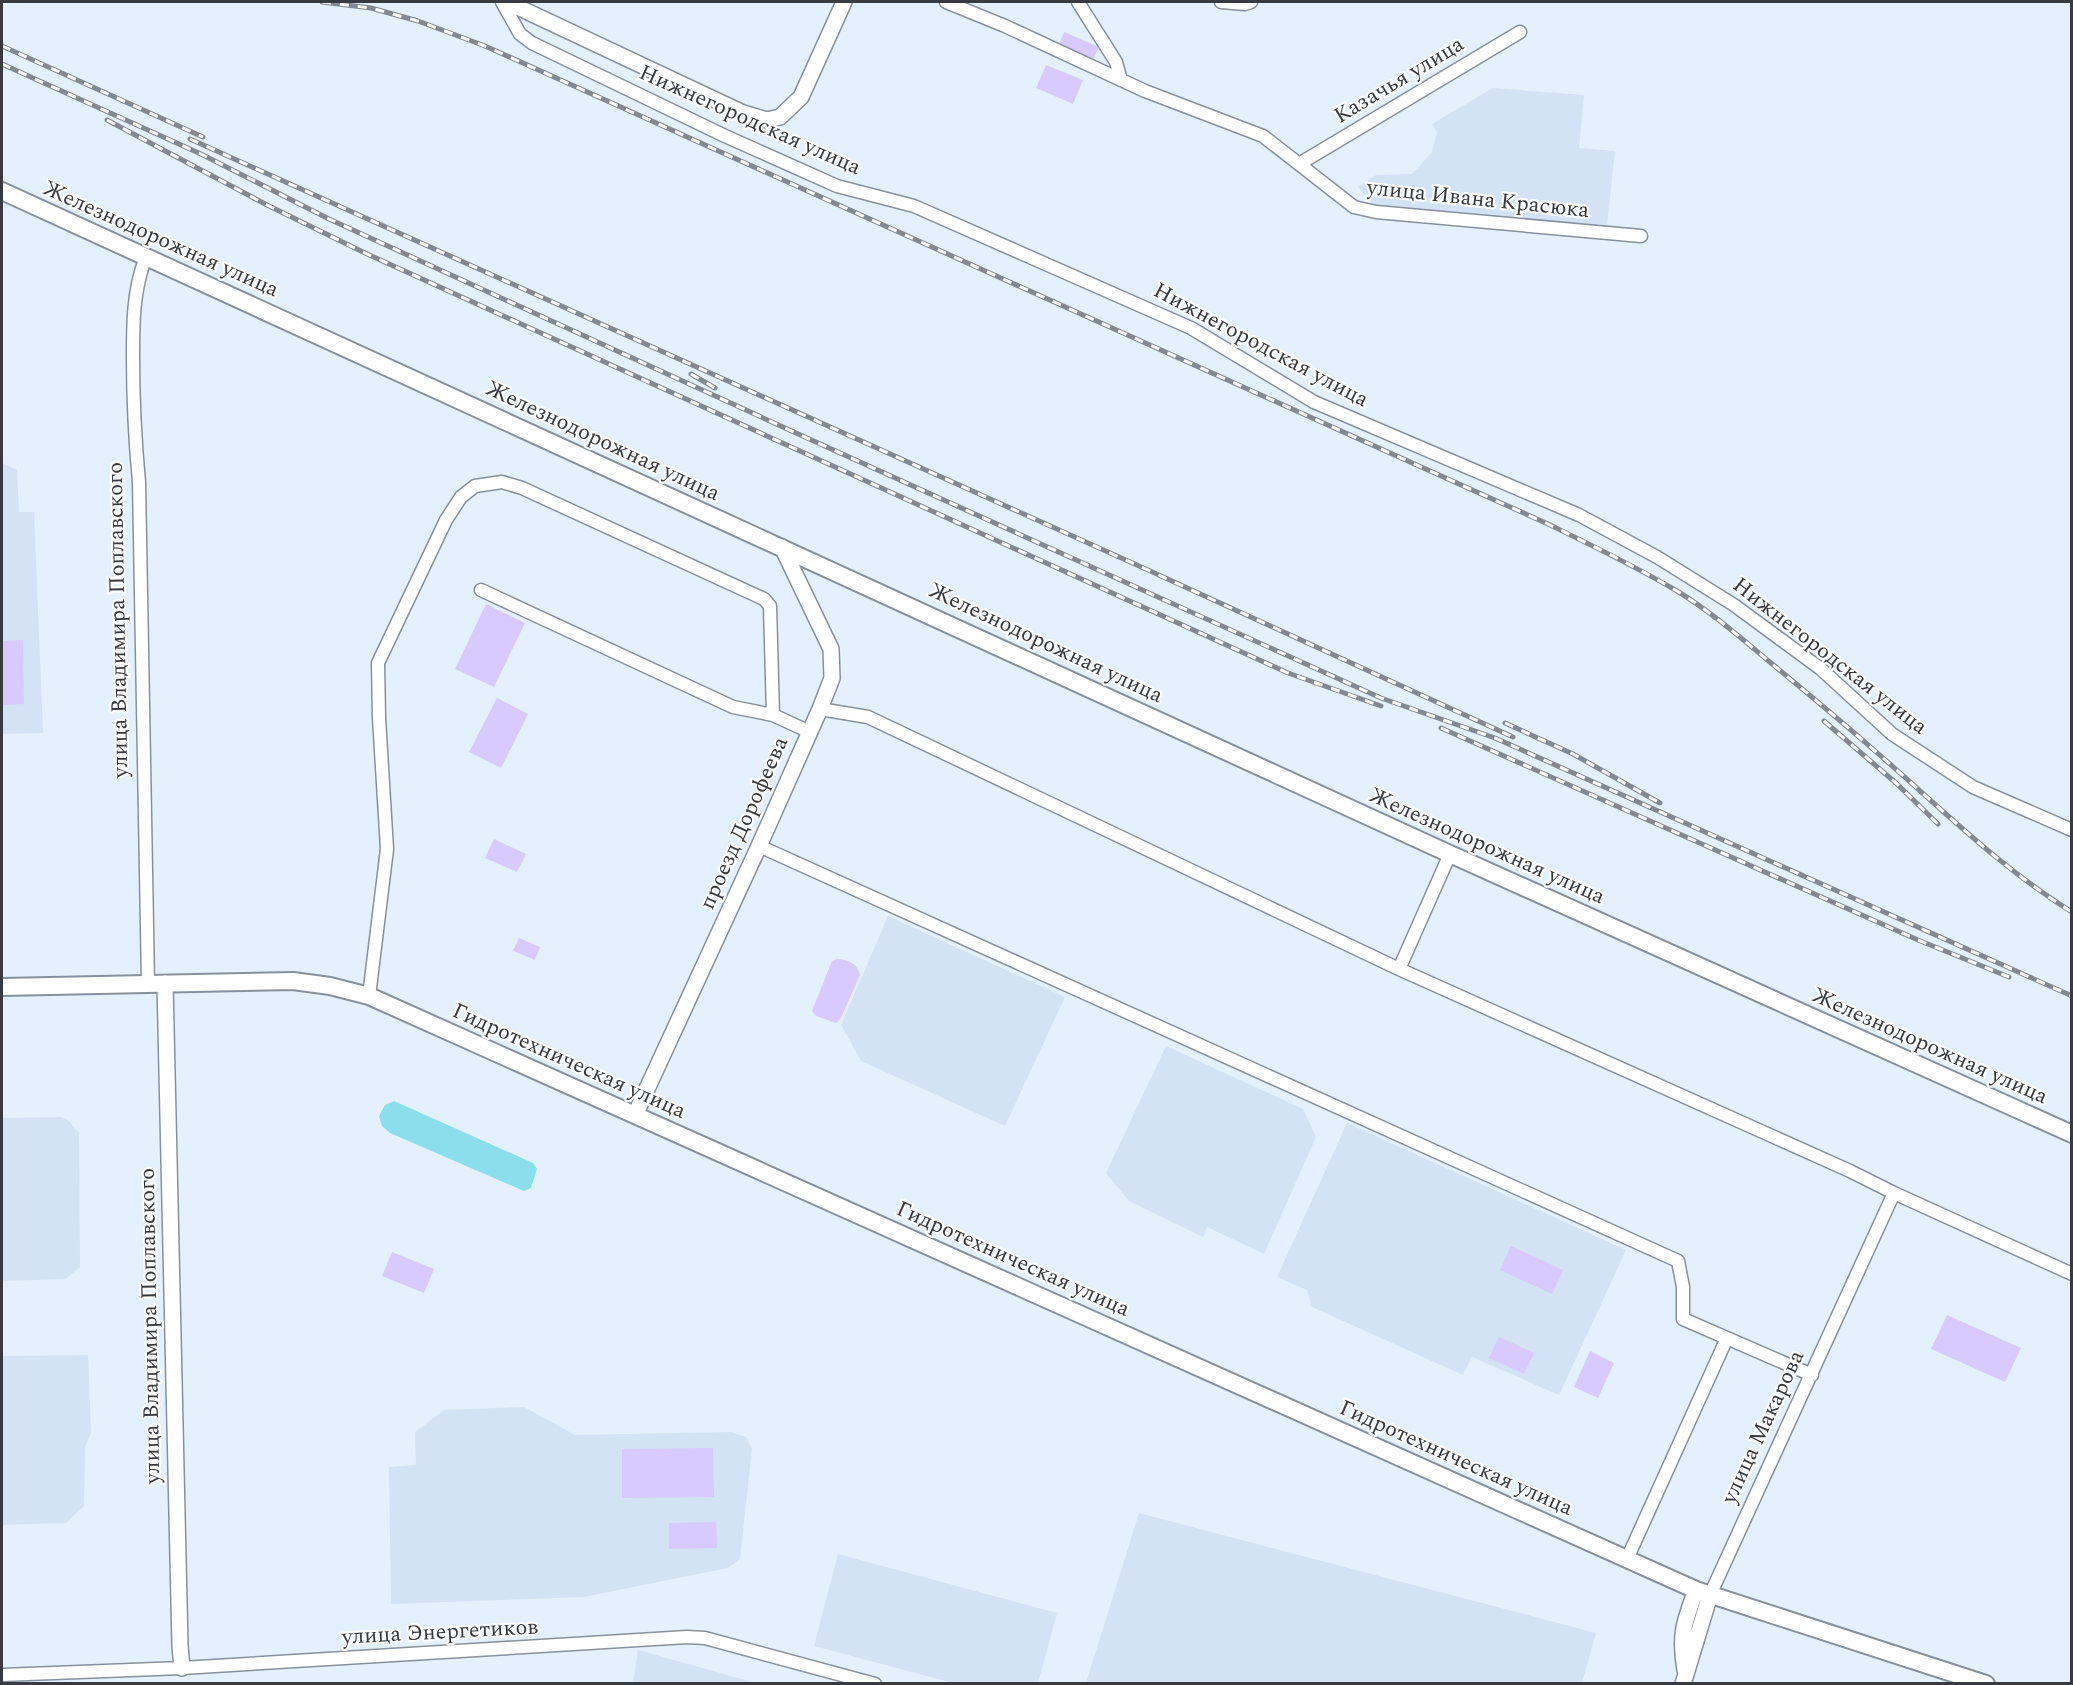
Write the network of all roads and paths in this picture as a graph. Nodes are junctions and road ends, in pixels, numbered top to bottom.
1 (505, 2) edge
2 (844, 2) edge
3 (946, 2) edge
4 (1078, 2) edge
5 (1221, 2) edge
6 (1251, 2) edge
7 (1520, 32) dead end
8 (1121, 80) junction
9 (1299, 164) junction
10 (2, 191) edge
11 (1641, 236) dead end
12 (147, 257) junction
13 (782, 547) junction
14 (481, 590) dead end
15 (820, 709) junction
16 (773, 715) junction
17 (810, 732) junction
18 (2072, 830) edge
19 (759, 846) junction
20 (1450, 854) junction
21 (1400, 969) junction
22 (148, 983) junction
23 (165, 983) junction
24 (2, 987) edge
25 (369, 996) junction
26 (635, 1115) junction
27 (2072, 1134) edge
28 (1894, 1193) junction
29 (2072, 1274) edge
30 (1727, 1338) junction
31 (1812, 1375) junction
32 (1627, 1560) junction
33 (1703, 1592) junction
34 (182, 1668) junction
35 (2, 1675) edge
36 (1684, 1678) edge
37 (875, 1683) edge
38 (1986, 1683) edge

1 - 2 street
1 - 18 street, Нижнегородская улица
3 - 8 street, улица Ивана Красюка
4 - 8 street
5 - 6 street
7 - 9 street, Казачья улица
8 - 9 street, улица Ивана Красюка
9 - 11 street, улица Ивана Красюка
10 - 12 main road, Железнодорожная улица
12 - 13 main road, Железнодорожная улица
12 - 22 street, улица Владимира Поплавского
13 - 15 street, проезд Дорофеева
13 - 20 main road, Железнодорожная улица
14 - 16 street
15 - 17 street, проезд Дорофеева
15 - 21 street
16 - 17 street
16 - 25 street
17 - 19 street, проезд Дорофеева
19 - 26 street, проезд Дорофеева
19 - 30 street
20 - 21 street
20 - 27 main road, Железнодорожная улица
21 - 28 street
22 - 23 main road, Гидротехническая улица
22 - 24 main road, Гидротехническая улица
23 - 25 main road, Гидротехническая улица
23 - 34 street, улица Владимира Поплавского
25 - 26 main road, Гидротехническая улица
26 - 32 main road, Гидротехническая улица
28 - 29 street
28 - 31 street, улица Макарова
30 - 31 street
30 - 32 street
31 - 33 street, улица Макарова
32 - 33 main road, Гидротехническая улица
33 - 36 street
33 - 38 main road, Гидротехническая улица
34 - 35 street, улица Энергетиков
34 - 37 street, улица Энергетиков

